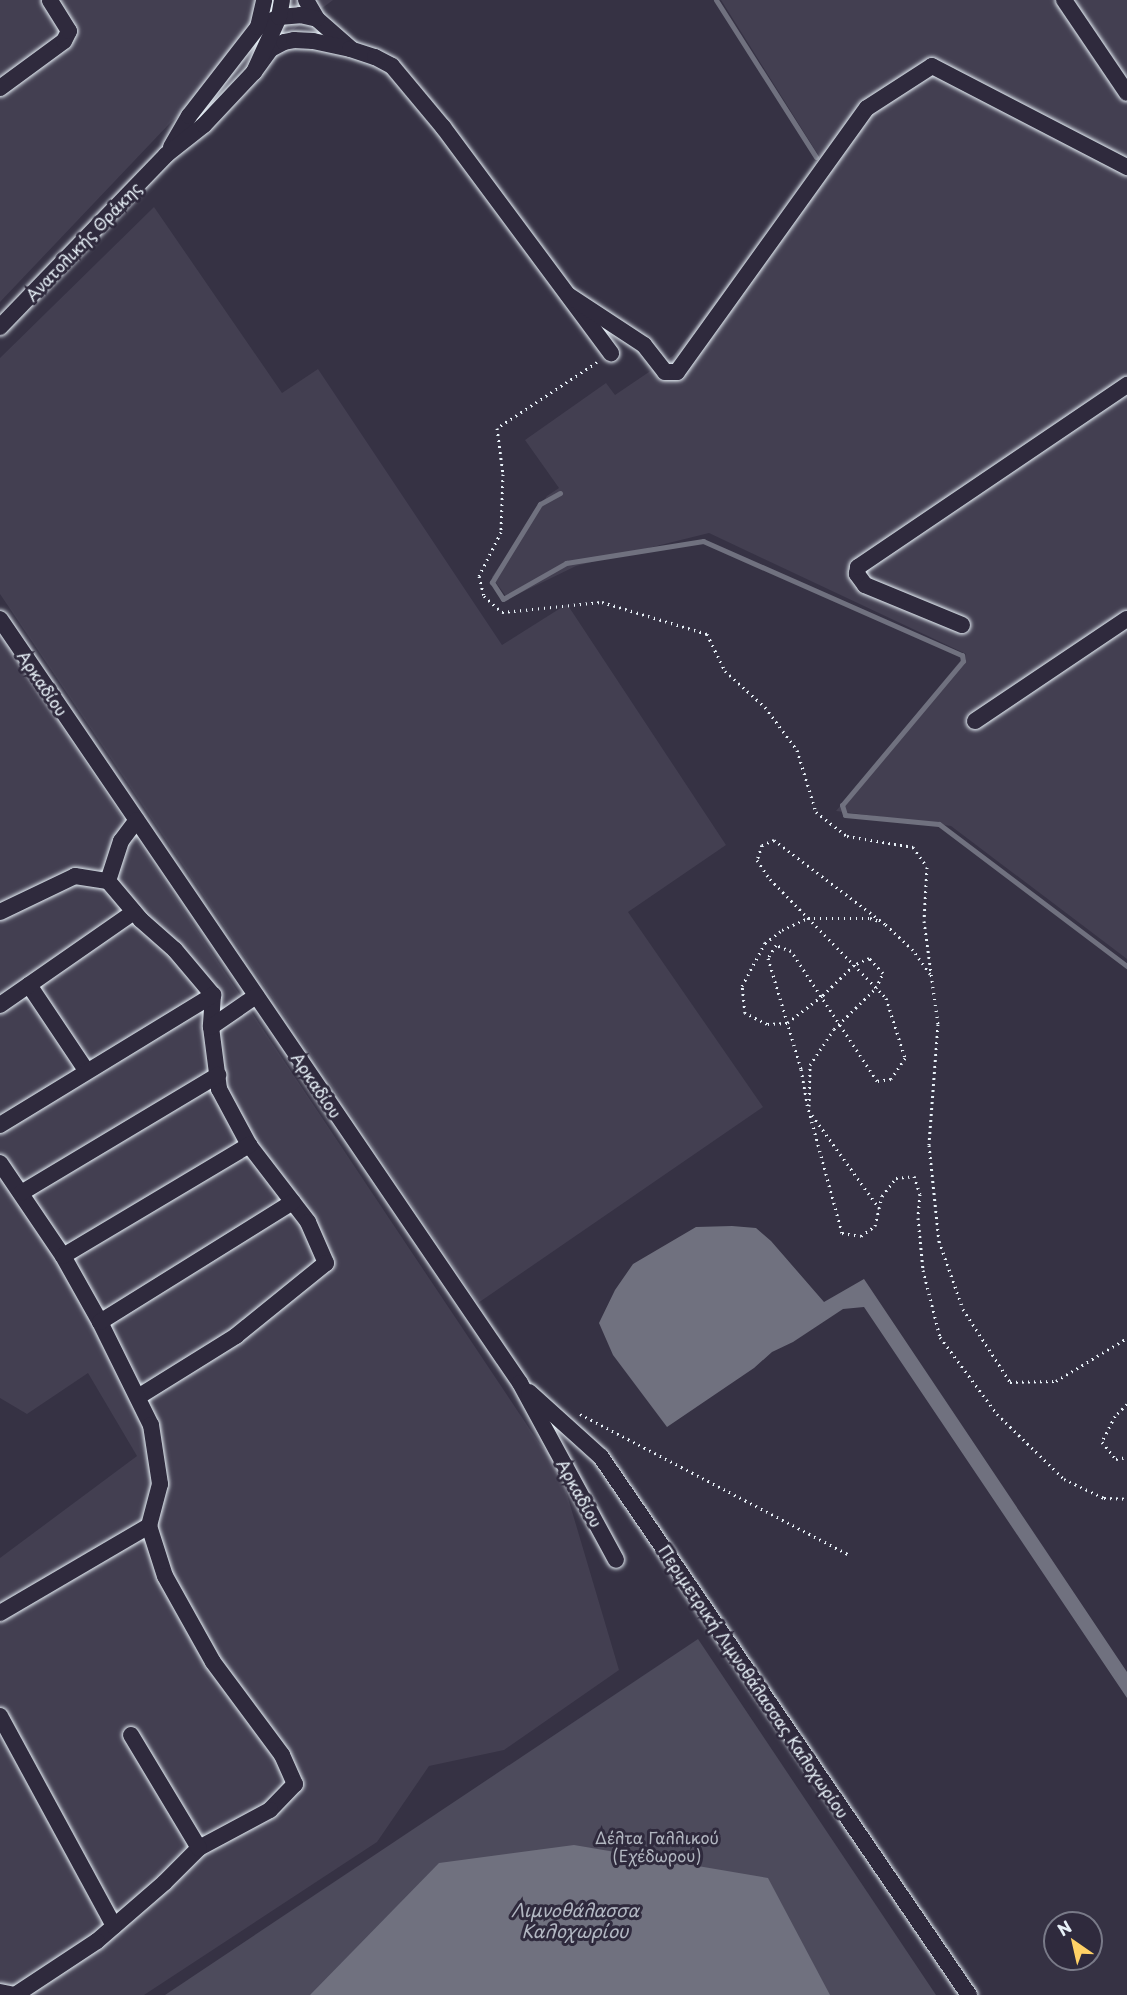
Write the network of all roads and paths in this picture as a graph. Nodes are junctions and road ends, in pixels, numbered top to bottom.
1 (50, 0) edge
2 (264, 0) edge
3 (270, 0) edge
4 (282, 0) edge
5 (306, 0) edge
6 (1064, 0) edge
7 (279, 17) junction
8 (317, 19) junction
9 (258, 27) junction
10 (313, 41) junction
11 (350, 49) junction
12 (254, 72) junction
13 (0, 88) edge
14 (1127, 93) edge
15 (166, 155) junction
16 (1127, 167) edge
17 (568, 295) junction
18 (0, 327) edge
19 (611, 353) joint
20 (1127, 385) edge
21 (0, 619) edge
22 (1127, 619) edge
23 (962, 625) dead end
24 (975, 721) dead end
25 (137, 820) junction
26 (108, 881) junction
27 (0, 912) edge
28 (134, 912) junction
29 (808, 918) junction
30 (885, 924) junction
31 (854, 965) junction
32 (931, 975) junction
33 (29, 985) junction
34 (876, 988) junction
35 (213, 994) junction
36 (256, 996) junction
37 (822, 996) junction
38 (0, 1005) edge
39 (787, 1023) junction
40 (841, 1025) junction
41 (211, 1027) junction
42 (86, 1070) junction
43 (218, 1075) junction
44 (809, 1111) junction
45 (0, 1125) edge
46 (249, 1145) junction
47 (0, 1163) edge
48 (21, 1193) junction
49 (293, 1202) junction
50 (879, 1208) junction
51 (63, 1256) junction
52 (100, 1322) junction
53 (1127, 1338) edge
54 (520, 1383) junction
55 (138, 1397) junction
56 (1127, 1404) edge
57 (572, 1410) dead end
58 (1127, 1457) edge
59 (1127, 1499) edge
60 (149, 1526) junction
61 (850, 1556) dead end
62 (616, 1560) dead end
63 (0, 1613) edge
64 (0, 1716) edge
65 (131, 1735) dead end
66 (199, 1848) junction
67 (114, 1926) junction
68 (0, 1992) edge
69 (969, 1995) edge

1 - 13 street
2 - 9 street, Ανατολικής Θράκης
3 - 7 street
4 - 7 street, Ανατολικής Θράκης
5 - 8 street
6 - 14 street
7 - 8 street
7 - 9 street
7 - 10 street
7 - 12 street, Ανατολικής Θράκης
8 - 11 street
9 - 15 street, Ανατολικής Θράκης
10 - 11 street
10 - 12 street
11 - 17 street
12 - 15 street, Ανατολικής Θράκης
15 - 18 street, Ανατολικής Θράκης
16 - 17 street
17 - 19 street
19 - 32 path
20 - 23 street
21 - 25 street, Αρκαδίου
22 - 24 street
25 - 26 street
25 - 36 street, Αρκαδίου
26 - 27 street
26 - 28 street
28 - 33 street
28 - 35 street
29 - 30 path
29 - 30 path
29 - 31 path
29 - 39 path
30 - 32 path
31 - 34 path
31 - 34 path
31 - 37 path
32 - 53 path
33 - 38 street
33 - 42 street
34 - 40 path
34 - 40 path
35 - 41 street
35 - 42 street
36 - 41 street
36 - 54 street, Αρκαδίου
37 - 39 path
37 - 39 path
37 - 40 path
39 - 44 path
40 - 44 path
41 - 43 street
42 - 45 street
43 - 46 street
43 - 48 street
44 - 50 path
44 - 50 path
46 - 49 street
46 - 51 street
47 - 48 street
48 - 51 street
49 - 52 street
49 - 55 street
50 - 59 path
51 - 52 street
52 - 55 street
54 - 62 street, Αρκαδίου
54 - 69 street, Περιμετρική Λιμνοθάλασσας Καλοχωρίου
55 - 60 street
56 - 58 path
57 - 61 path
60 - 63 street
60 - 66 street
64 - 67 street
65 - 66 street
66 - 67 street
67 - 68 street

